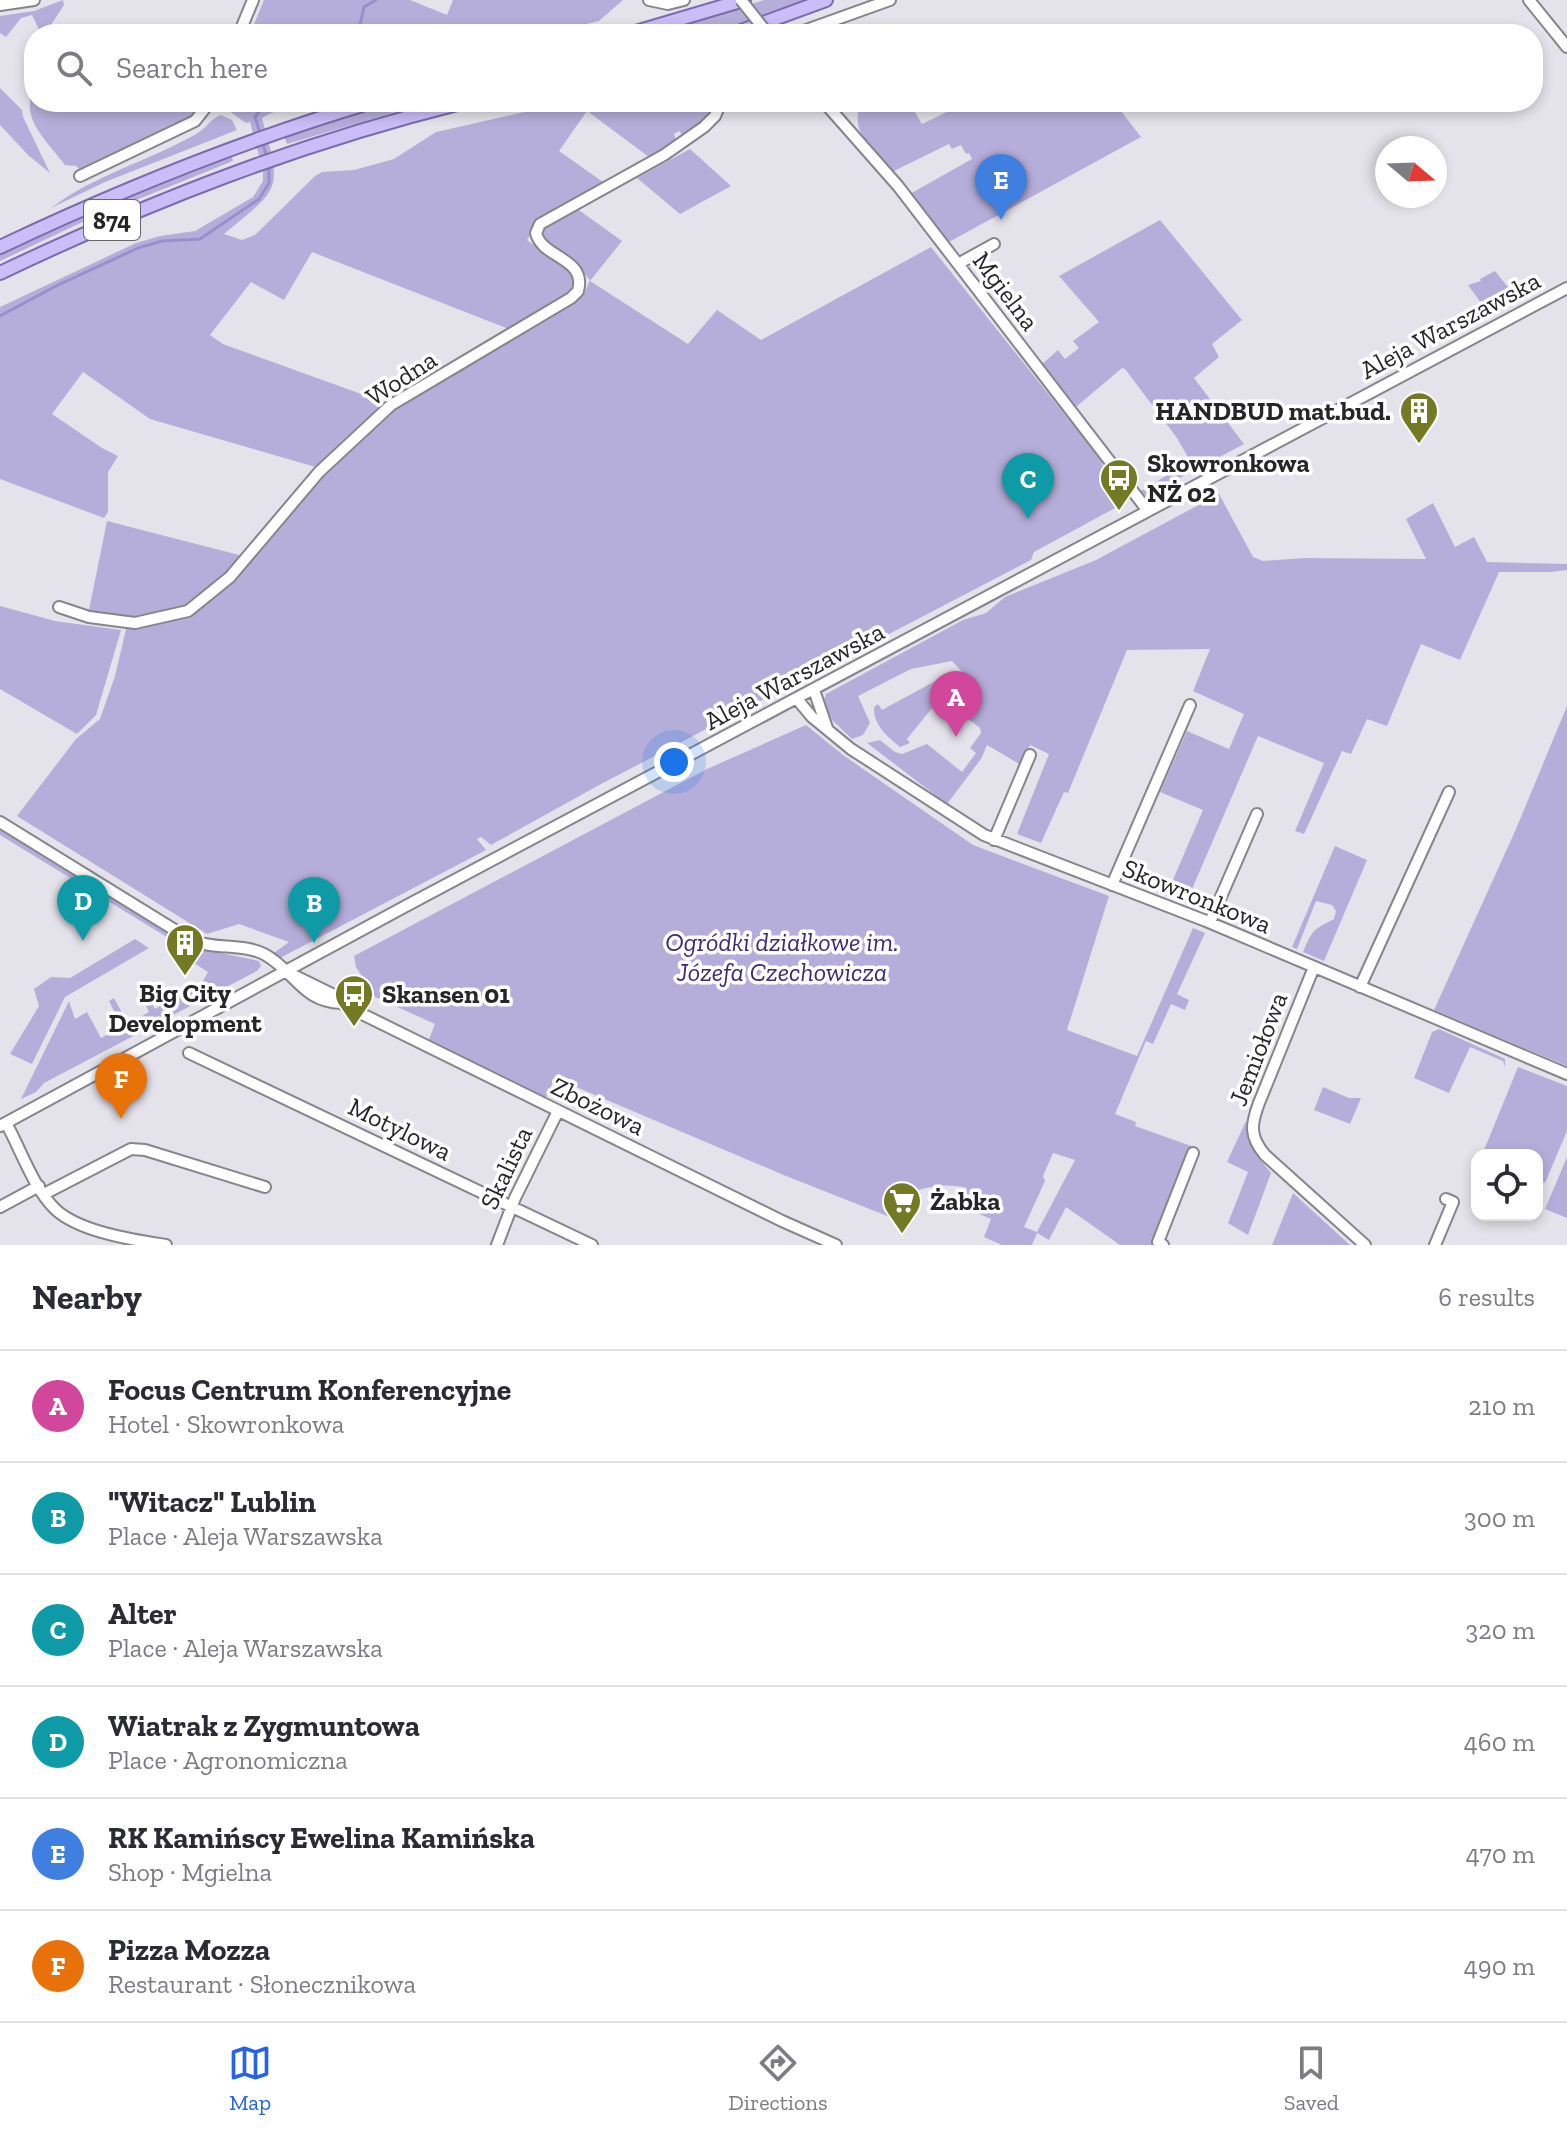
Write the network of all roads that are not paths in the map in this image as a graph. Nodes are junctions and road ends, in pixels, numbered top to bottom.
1 (34, 0) edge
2 (253, 0) edge
3 (649, 0) edge
4 (684, 0) edge
5 (743, 0) edge
6 (826, 0) edge
7 (890, 0) edge
8 (1533, 1) edge
9 (0, 5) edge
10 (243, 24) edge
11 (663, 24) edge
12 (760, 24) edge
13 (761, 24) edge
14 (823, 24) edge
15 (1567, 47) edge
16 (202, 112) edge
17 (340, 112) edge
18 (429, 112) edge
19 (716, 112) edge
20 (833, 112) edge
21 (80, 176) dead end
22 (994, 244) dead end
23 (0, 247) edge
24 (958, 264) junction
25 (0, 273) edge
26 (1567, 288) edge
27 (1148, 511) junction
28 (59, 607) dead end
29 (814, 690) junction
30 (797, 699) junction
31 (1190, 705) dead end
32 (828, 730) junction
33 (1030, 755) dead end
34 (1449, 792) dead end
35 (1257, 814) dead end
36 (0, 822) edge
37 (994, 840) junction
38 (1112, 885) junction
39 (1210, 922) junction
40 (1314, 967) junction
41 (285, 971) junction
42 (1360, 987) junction
43 (189, 1053) dead end
44 (1567, 1074) edge
45 (558, 1111) junction
46 (3, 1124) edge
47 (1193, 1153) dead end
48 (265, 1187) dead end
49 (41, 1190) junction
50 (1446, 1199) dead end
51 (0, 1207) edge
52 (511, 1207) junction
53 (166, 1245) edge
54 (497, 1245) edge
55 (592, 1245) edge
56 (836, 1245) edge
57 (1163, 1245) edge
58 (1365, 1245) edge
59 (1435, 1245) edge

1 - 9 street
2 - 10 street
3 - 4 street
5 - 11 main road
5 - 13 street, bridge
6 - 12 main road
7 - 14 street
8 - 15 street
16 - 21 street
17 - 23 main road, 874
18 - 25 main road, 874
19 - 28 street, Wodna
20 - 24 street, Mgielna
22 - 24 street
24 - 27 street, Mgielna
26 - 27 street, Aleja Warszawska
27 - 29 street, Aleja Warszawska
29 - 30 street, Aleja Warszawska
29 - 32 street
30 - 32 street, Skowronkowa
30 - 41 street, Aleja Warszawska
31 - 38 street
32 - 37 street, Skowronkowa
33 - 37 street
34 - 42 street
35 - 39 street
36 - 41 street, Zbożowa
37 - 38 street, Skowronkowa
38 - 39 street, Skowronkowa
39 - 40 street, Skowronkowa
40 - 42 street, Skowronkowa
40 - 58 street, Jemiołowa
41 - 45 street, Zbożowa
41 - 46 street, Aleja Warszawska
42 - 44 street, Skowronkowa
43 - 52 street, Motylowa
45 - 52 street, Skalista
45 - 56 street, Zbożowa
46 - 49 street
47 - 57 street
48 - 49 street
49 - 51 street
49 - 53 street
50 - 59 street
52 - 54 street, Skalista
52 - 55 street, Motylowa

